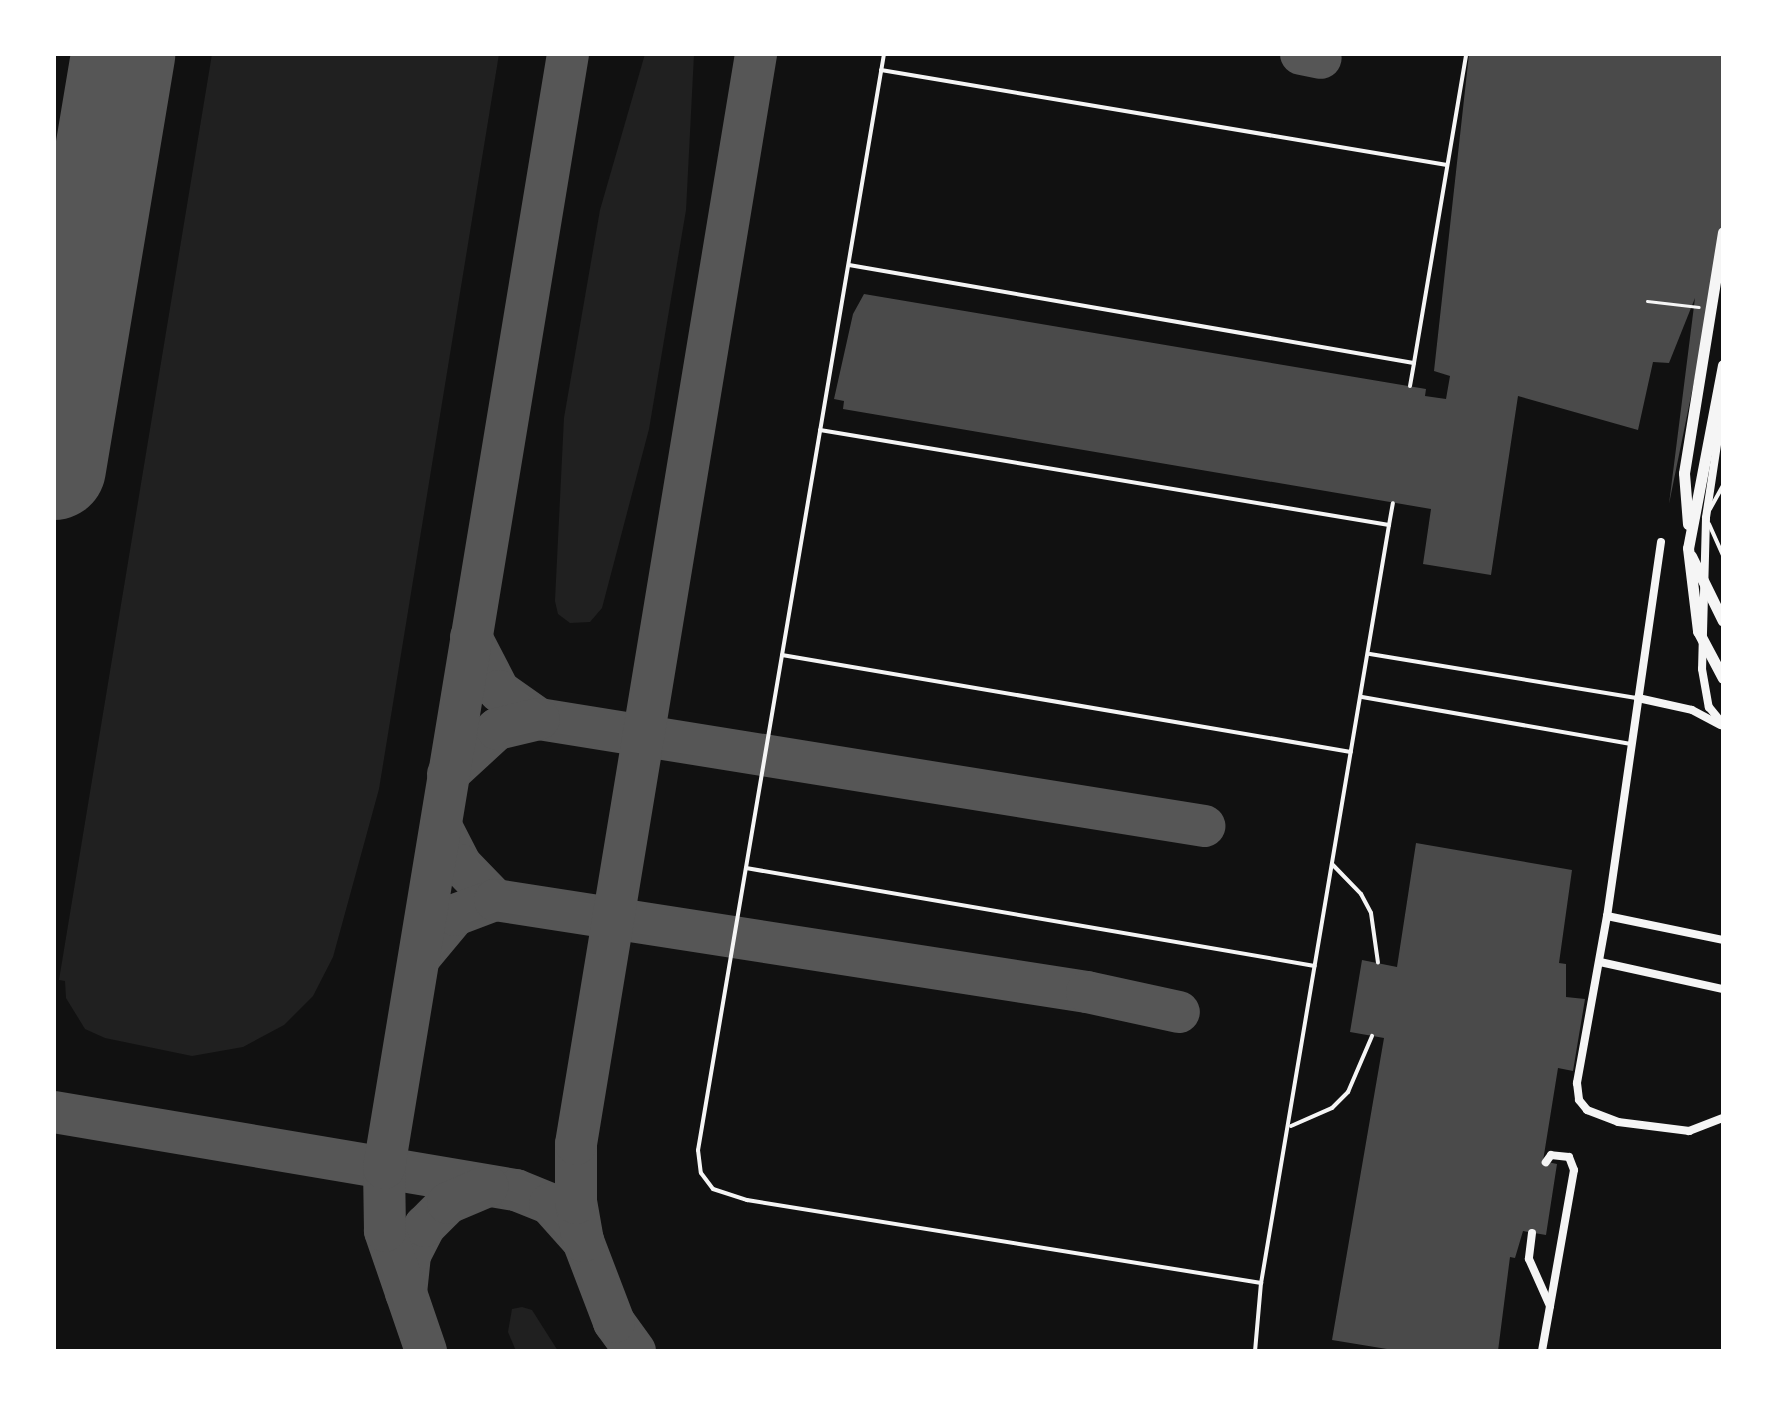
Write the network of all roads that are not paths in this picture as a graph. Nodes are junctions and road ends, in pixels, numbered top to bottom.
1 (884, 54) edge
2 (1466, 54) edge
3 (881, 70) junction
4 (1447, 165) junction
5 (1723, 232) edge
6 (849, 265) junction
7 (1414, 363) junction
8 (1723, 365) edge
9 (1410, 386) dead end
10 (1723, 405) edge
11 (820, 430) junction
12 (1723, 486) edge
13 (1393, 503) dead end
14 (1706, 518) junction
15 (1389, 525) junction
16 (1688, 532) junction
17 (1661, 542) dead end
18 (1688, 548) junction
19 (1723, 555) edge
20 (1723, 621) edge
21 (1370, 654) junction
22 (782, 655) junction
23 (1723, 678) edge
24 (1361, 697) junction
25 (1638, 698) junction
26 (1723, 726) edge
27 (1631, 744) junction
28 (1352, 752) junction
29 (1332, 864) junction
30 (746, 868) junction
31 (1607, 916) junction
32 (1723, 940) edge
33 (1600, 962) junction
34 (1378, 963) dead end
35 (1316, 966) junction
36 (1723, 989) edge
37 (1372, 1036) dead end
38 (1723, 1118) edge
39 (1291, 1126) junction
40 (1546, 1162) dead end
41 (1532, 1233) dead end
42 (1261, 1283) junction
43 (1550, 1306) junction
44 (1255, 1351) edge
45 (1542, 1351) edge

1 - 3 lane
2 - 4 lane
3 - 4 lane
3 - 6 lane
4 - 7 lane
5 - 16 main road
6 - 7 lane
6 - 11 lane
7 - 9 lane
8 - 16 main road
10 - 14 street
11 - 15 lane
11 - 22 lane
12 - 14 lane
13 - 15 lane
14 - 19 lane
14 - 26 street
15 - 21 lane
16 - 18 main road
17 - 25 street
18 - 20 main road
18 - 23 main road
21 - 24 lane
21 - 25 lane
22 - 28 lane
22 - 30 lane
24 - 27 lane
24 - 28 lane
25 - 26 street
25 - 27 street
27 - 31 street
28 - 29 lane
29 - 34 lane
29 - 35 lane
30 - 35 lane
30 - 42 lane
31 - 32 street
31 - 33 street
33 - 36 street
33 - 38 street
35 - 39 lane
37 - 39 lane
39 - 42 lane
40 - 43 street
41 - 43 street
42 - 44 lane
43 - 45 street

